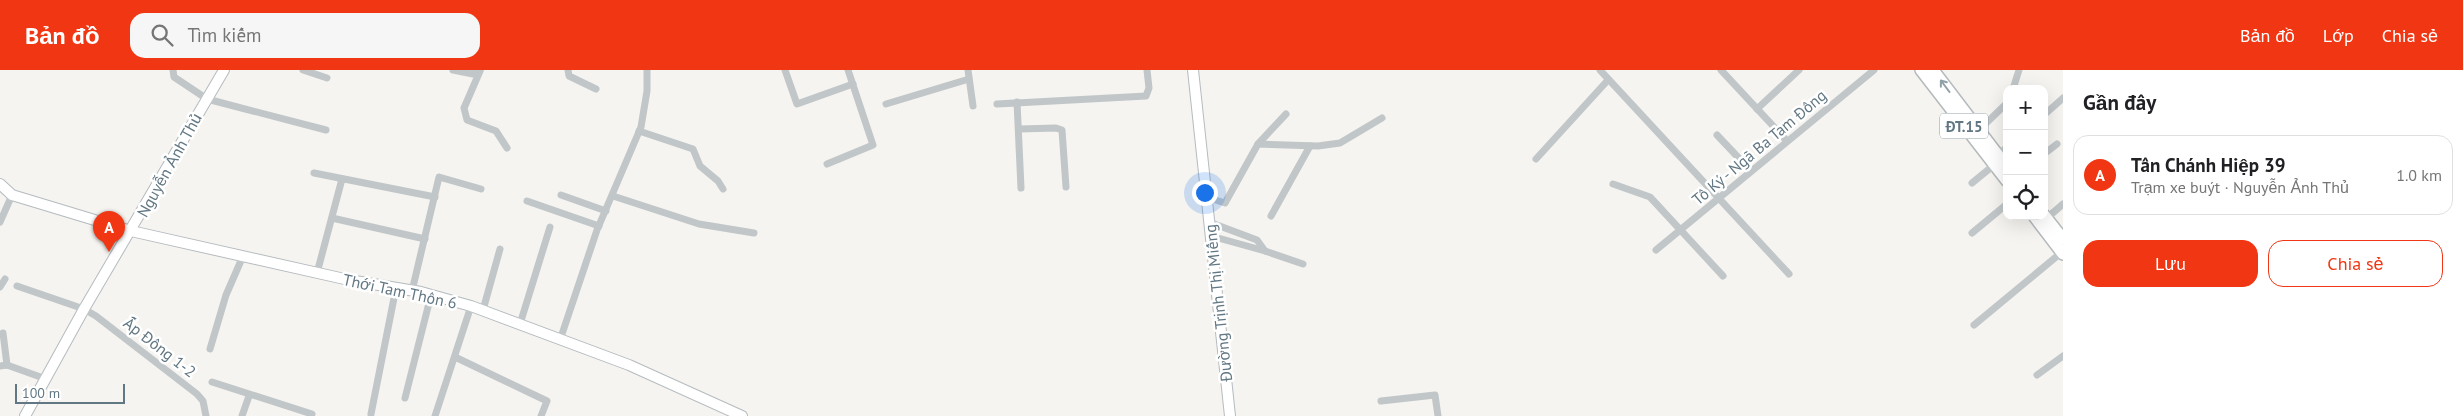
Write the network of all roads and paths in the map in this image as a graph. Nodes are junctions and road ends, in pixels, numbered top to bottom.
1 (173, 70) edge
2 (224, 70) edge
3 (303, 70) edge
4 (453, 70) edge
5 (568, 70) edge
6 (647, 70) edge
7 (785, 70) edge
8 (848, 70) edge
9 (968, 70) edge
10 (1147, 70) edge
11 (1193, 70) edge
12 (1600, 70) edge
13 (1721, 70) edge
14 (1799, 70) edge
15 (1874, 70) edge
16 (1921, 70) edge
17 (1932, 70) edge
18 (2018, 70) edge
19 (480, 71) edge
20 (327, 78) dead end
21 (969, 79) junction
22 (1608, 80) junction
23 (853, 84) junction
24 (2014, 85) edge
25 (596, 89) dead end
26 (2063, 98) edge
27 (207, 99) junction
28 (1017, 102) junction
29 (886, 104) dead end
30 (997, 104) dead end
31 (973, 106) dead end
32 (2003, 107) edge
33 (1757, 109) junction
34 (2048, 111) edge
35 (1286, 114) dead end
36 (1382, 118) dead end
37 (1018, 129) junction
38 (326, 130) dead end
39 (1979, 130) junction
40 (639, 131) junction
41 (1717, 135) dead end
42 (1787, 141) junction
43 (1258, 144) junction
44 (2057, 144) dead end
45 (1310, 146) junction
46 (507, 148) dead end
47 (2048, 151) edge
48 (1999, 156) edge
49 (1536, 159) dead end
50 (827, 164) dead end
51 (1751, 171) junction
52 (314, 173) dead end
53 (2005, 175) edge
54 (342, 179) junction
55 (1972, 183) dead end
56 (0, 184) edge
57 (1612, 184) dead end
58 (1066, 186) dead end
59 (1021, 188) dead end
60 (481, 189) dead end
61 (723, 189) dead end
62 (12, 195) junction
63 (562, 195) dead end
64 (613, 196) junction
65 (434, 197) junction
66 (1206, 197) junction
67 (1719, 198) junction
68 (527, 201) dead end
69 (2063, 204) edge
70 (2003, 207) edge
71 (606, 210) junction
72 (2048, 214) edge
73 (1272, 216) dead end
74 (332, 218) junction
75 (2037, 220) edge
76 (2048, 220) edge
77 (0, 222) edge
78 (1209, 222) junction
79 (599, 226) junction
80 (550, 227) dead end
81 (1681, 229) junction
82 (131, 231) junction
83 (754, 233) dead end
84 (1972, 233) dead end
85 (1211, 236) junction
86 (424, 239) junction
87 (2063, 239) edge
88 (1659, 248) dead end
89 (500, 249) dead end
90 (1265, 251) junction
91 (2062, 253) edge
92 (243, 256) junction
93 (1303, 264) dead end
94 (317, 273) junction
95 (1788, 274) dead end
96 (1722, 276) dead end
97 (5, 279) dead end
98 (17, 286) dead end
99 (0, 288) edge
100 (396, 288) junction
101 (412, 291) junction
102 (431, 295) junction
103 (470, 306) junction
104 (84, 309) junction
105 (483, 310) junction
106 (520, 324) junction
107 (1974, 325) dead end
108 (3, 333) dead end
109 (560, 340) junction
110 (210, 349) dead end
111 (2063, 356) edge
112 (455, 357) junction
113 (3, 366) edge
114 (2037, 375) dead end
115 (46, 379) junction
116 (212, 382) dead end
117 (249, 396) junction
118 (405, 398) dead end
119 (1381, 401) dead end
120 (371, 414) dead end
121 (314, 415) edge
122 (25, 416) edge
123 (206, 416) edge
124 (242, 416) edge
125 (435, 416) edge
126 (540, 416) edge
127 (742, 416) edge
128 (1230, 416) edge
129 (1438, 416) edge

1 - 27 street
2 - 27 street, Nguyễn Ảnh Thủ
3 - 20 street
4 - 19 street
5 - 25 street
6 - 40 street
7 - 23 street
8 - 23 street
9 - 21 street
10 - 28 street
11 - 66 street, Đường Trịnh Thị Miếng
12 - 22 street
13 - 33 street
14 - 33 street
15 - 42 street, Tô Ký - Ngã Ba Tam Đông
16 - 48 main road, ĐT.15
39 -> 17 main road, ĐT.15
18 - 24 street
19 - 46 street
21 - 29 street
21 - 31 street
22 - 49 street
22 - 67 street
23 - 50 street
26 - 34 street
27 - 38 street
27 - 82 street, Nguyễn Ảnh Thủ
28 - 30 street
28 - 37 street
32 - 39 street
33 - 42 street
35 - 43 street
36 - 45 street
37 - 58 street
37 - 59 street
39 - 48 main road, ĐT.15
40 - 61 street
40 - 64 street
41 - 51 street
42 - 51 street, Tô Ký - Ngã Ba Tam Đông
43 - 45 street
43 - 66 street
44 - 47 street
45 - 73 street
48 - 53 main road, ĐT.15
48 - 55 street
51 - 67 street, Tô Ký - Ngã Ba Tam Đông
52 - 54 street
54 - 65 street
54 - 74 street
56 - 62 street
57 - 81 street
60 - 65 street
62 - 77 street
62 - 82 street, Thới Tam Thôn 6
63 - 71 street
64 - 71 street
64 - 83 street
65 - 86 street
66 - 78 street, Đường Trịnh Thị Miếng
67 - 81 street, Tô Ký - Ngã Ba Tam Đông
67 - 95 street
68 - 79 street
69 - 72 street
70 - 84 street
71 - 79 street
74 - 86 street
74 - 94 street
75 - 91 main road
76 - 87 main road
78 - 85 street, Đường Trịnh Thị Miếng
78 - 90 street
79 - 109 street
80 - 106 street
81 - 88 street, Tô Ký - Ngã Ba Tam Đông
81 - 96 street
82 - 92 street, Thới Tam Thôn 6
82 - 104 street, Nguyễn Ảnh Thủ
85 - 90 street
85 - 128 street, Đường Trịnh Thị Miếng
86 - 101 street
89 - 105 street
90 - 93 street
91 - 107 street
92 - 94 street, Thới Tam Thôn 6
92 - 110 street
94 - 100 street, Thới Tam Thôn 6
97 - 99 street
98 - 104 street, Ấp Đông 1-2
100 - 101 street, Thới Tam Thôn 6
100 - 120 street
101 - 102 street, Thới Tam Thôn 6
102 - 103 street, Thới Tam Thôn 6
102 - 118 street
103 - 105 street, Thới Tam Thôn 6
103 - 112 street
104 - 115 street, Nguyễn Ảnh Thủ
104 - 123 street, Ấp Đông 1-2
105 - 106 street, Thới Tam Thôn 6
106 - 109 street, Thới Tam Thôn 6
108 - 113 street
109 - 127 street, Thới Tam Thôn 6
111 - 114 street
112 - 125 street
112 - 126 street
113 - 115 street
115 - 122 street, Nguyễn Ảnh Thủ
116 - 117 street
117 - 121 street
117 - 124 street
119 - 129 street

